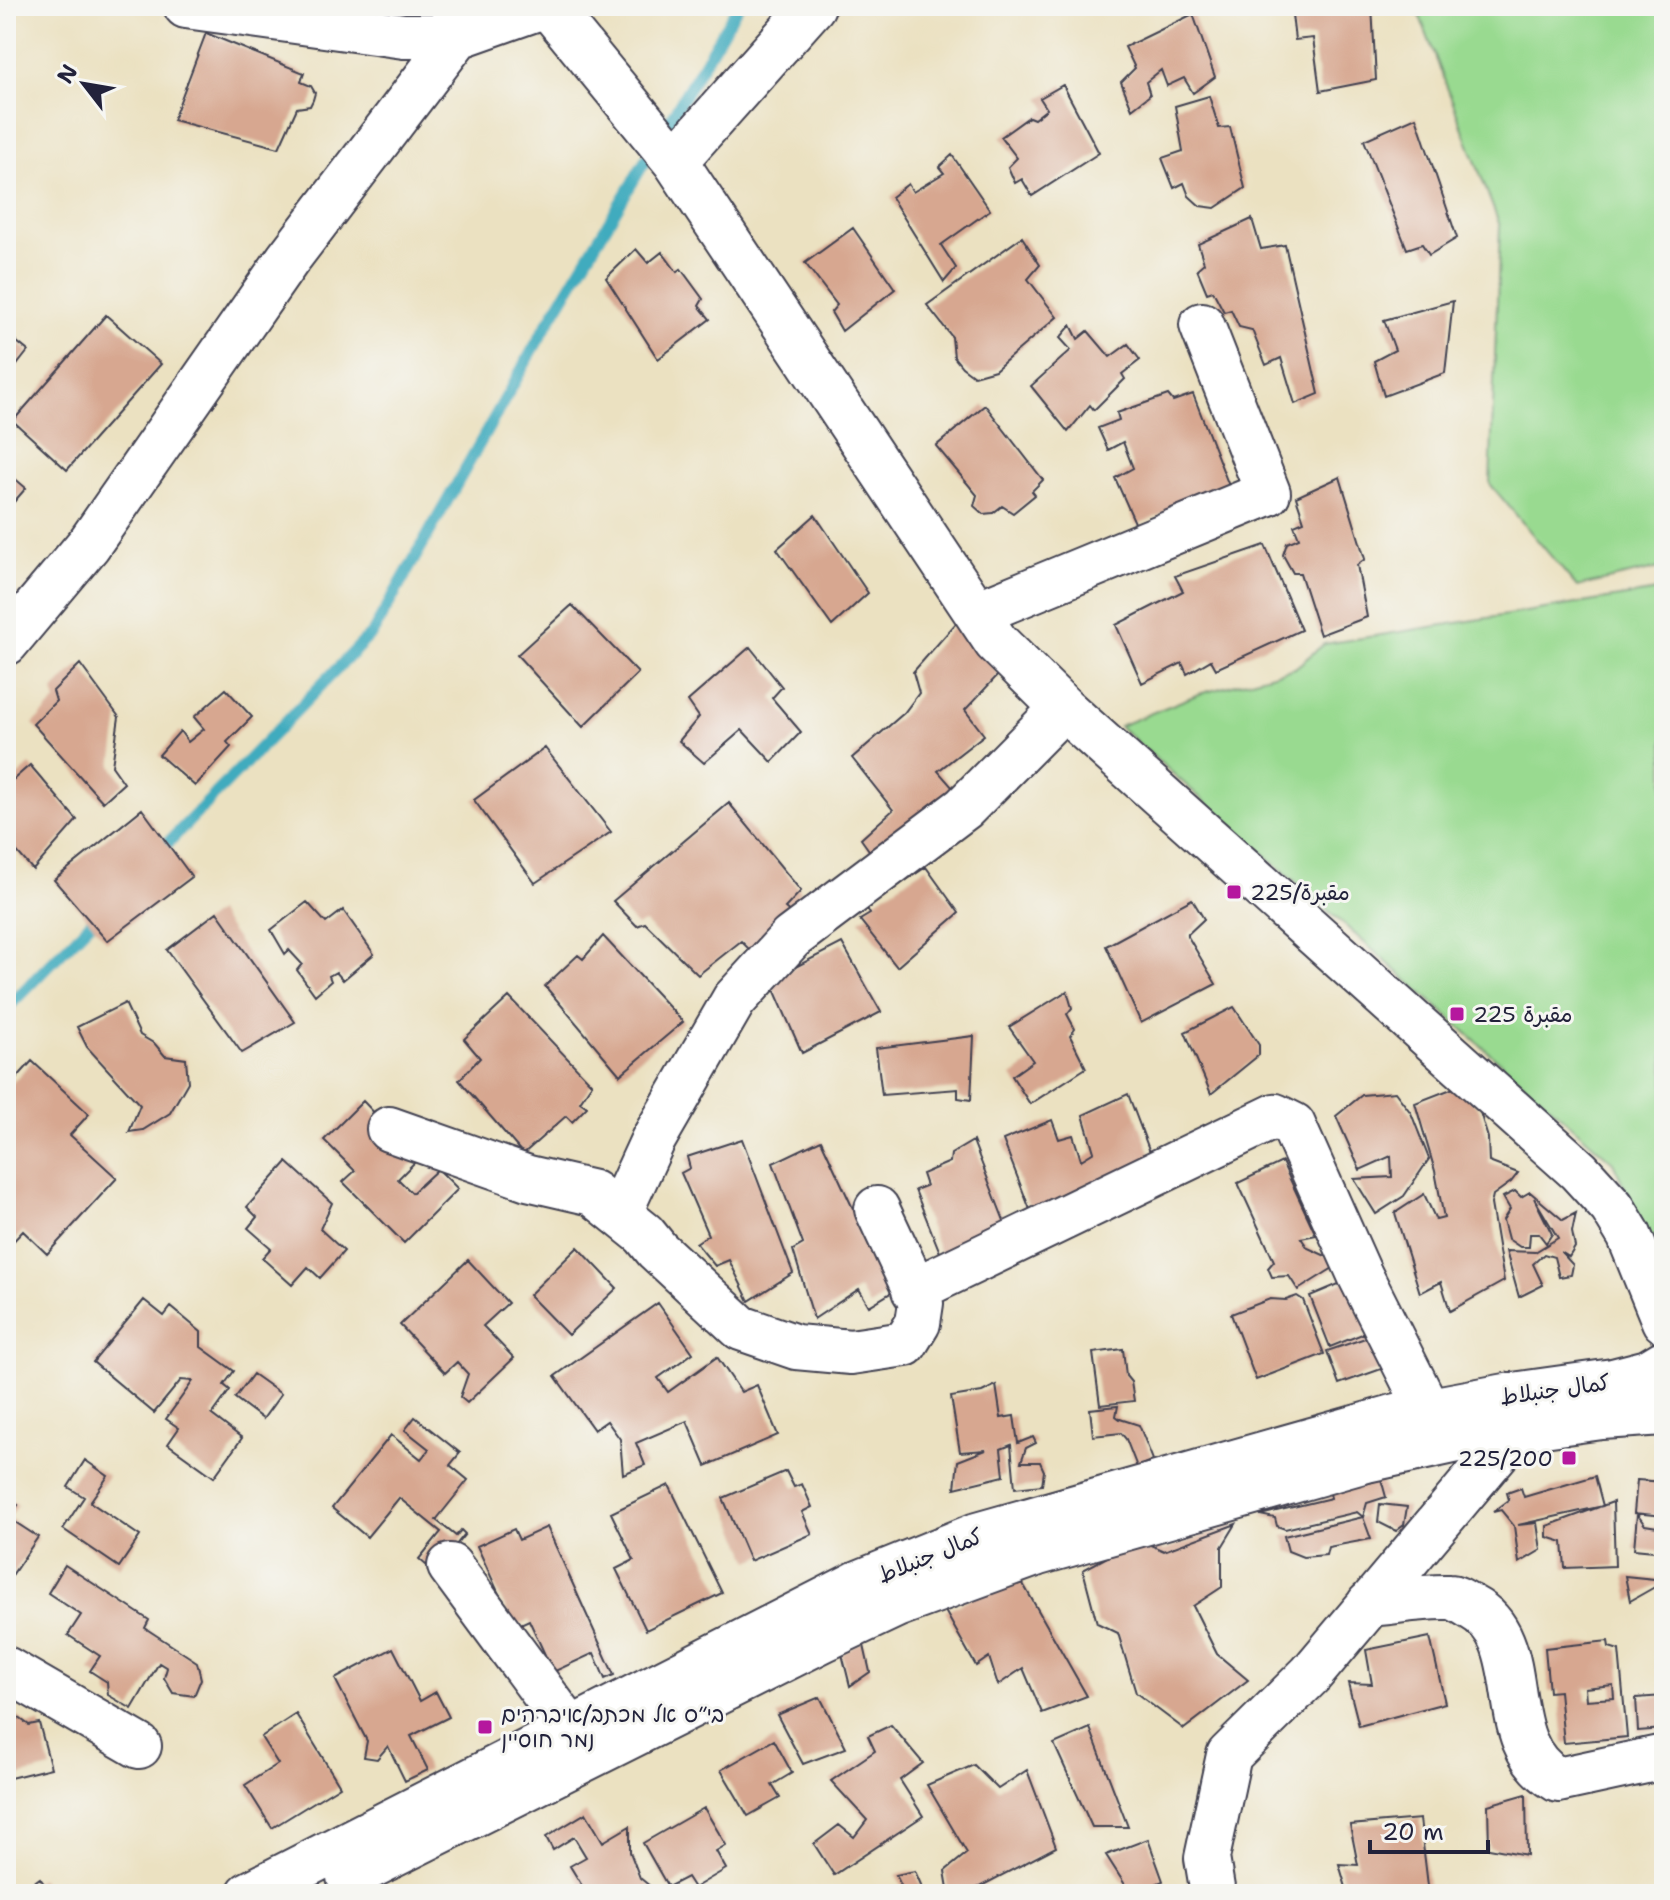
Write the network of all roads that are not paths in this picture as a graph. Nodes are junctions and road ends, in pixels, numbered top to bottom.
1 (186, 6) edge
2 (546, 6) edge
3 (813, 6) edge
4 (458, 36) junction
5 (675, 161) junction
6 (1202, 325) dead end
7 (977, 613) junction
8 (6, 643) edge
9 (1063, 708) junction
10 (389, 1129) dead end
11 (877, 1209) dead end
12 (619, 1214) junction
13 (914, 1290) junction
14 (1664, 1321) edge
15 (1664, 1362) edge
16 (1664, 1403) edge
17 (1428, 1410) junction
18 (1664, 1413) edge
19 (1517, 1429) junction
20 (450, 1566) dead end
21 (1369, 1604) junction
22 (6, 1669) edge
23 (571, 1730) junction
24 (139, 1746) dead end
25 (1664, 1757) edge
26 (249, 1894) edge
27 (315, 1894) edge
28 (1213, 1894) edge

1 - 4 street
2 - 4 street
2 - 5 street
3 - 5 street
4 - 8 street
5 - 7 street
6 - 7 street
7 - 9 street
9 - 12 street
9 - 14 street
10 - 12 street
11 - 13 street
12 - 13 street
13 - 17 street
15 - 16 street
15 - 17 street, كمال جنبلاط
17 - 23 street, كمال جنبلاط
18 - 19 street, كمال جنبلاط
19 - 21 street
19 - 27 street, كمال جنبلاط
20 - 23 street
21 - 25 street
21 - 28 street
22 - 24 street
23 - 26 street, كمال جنبلاط

